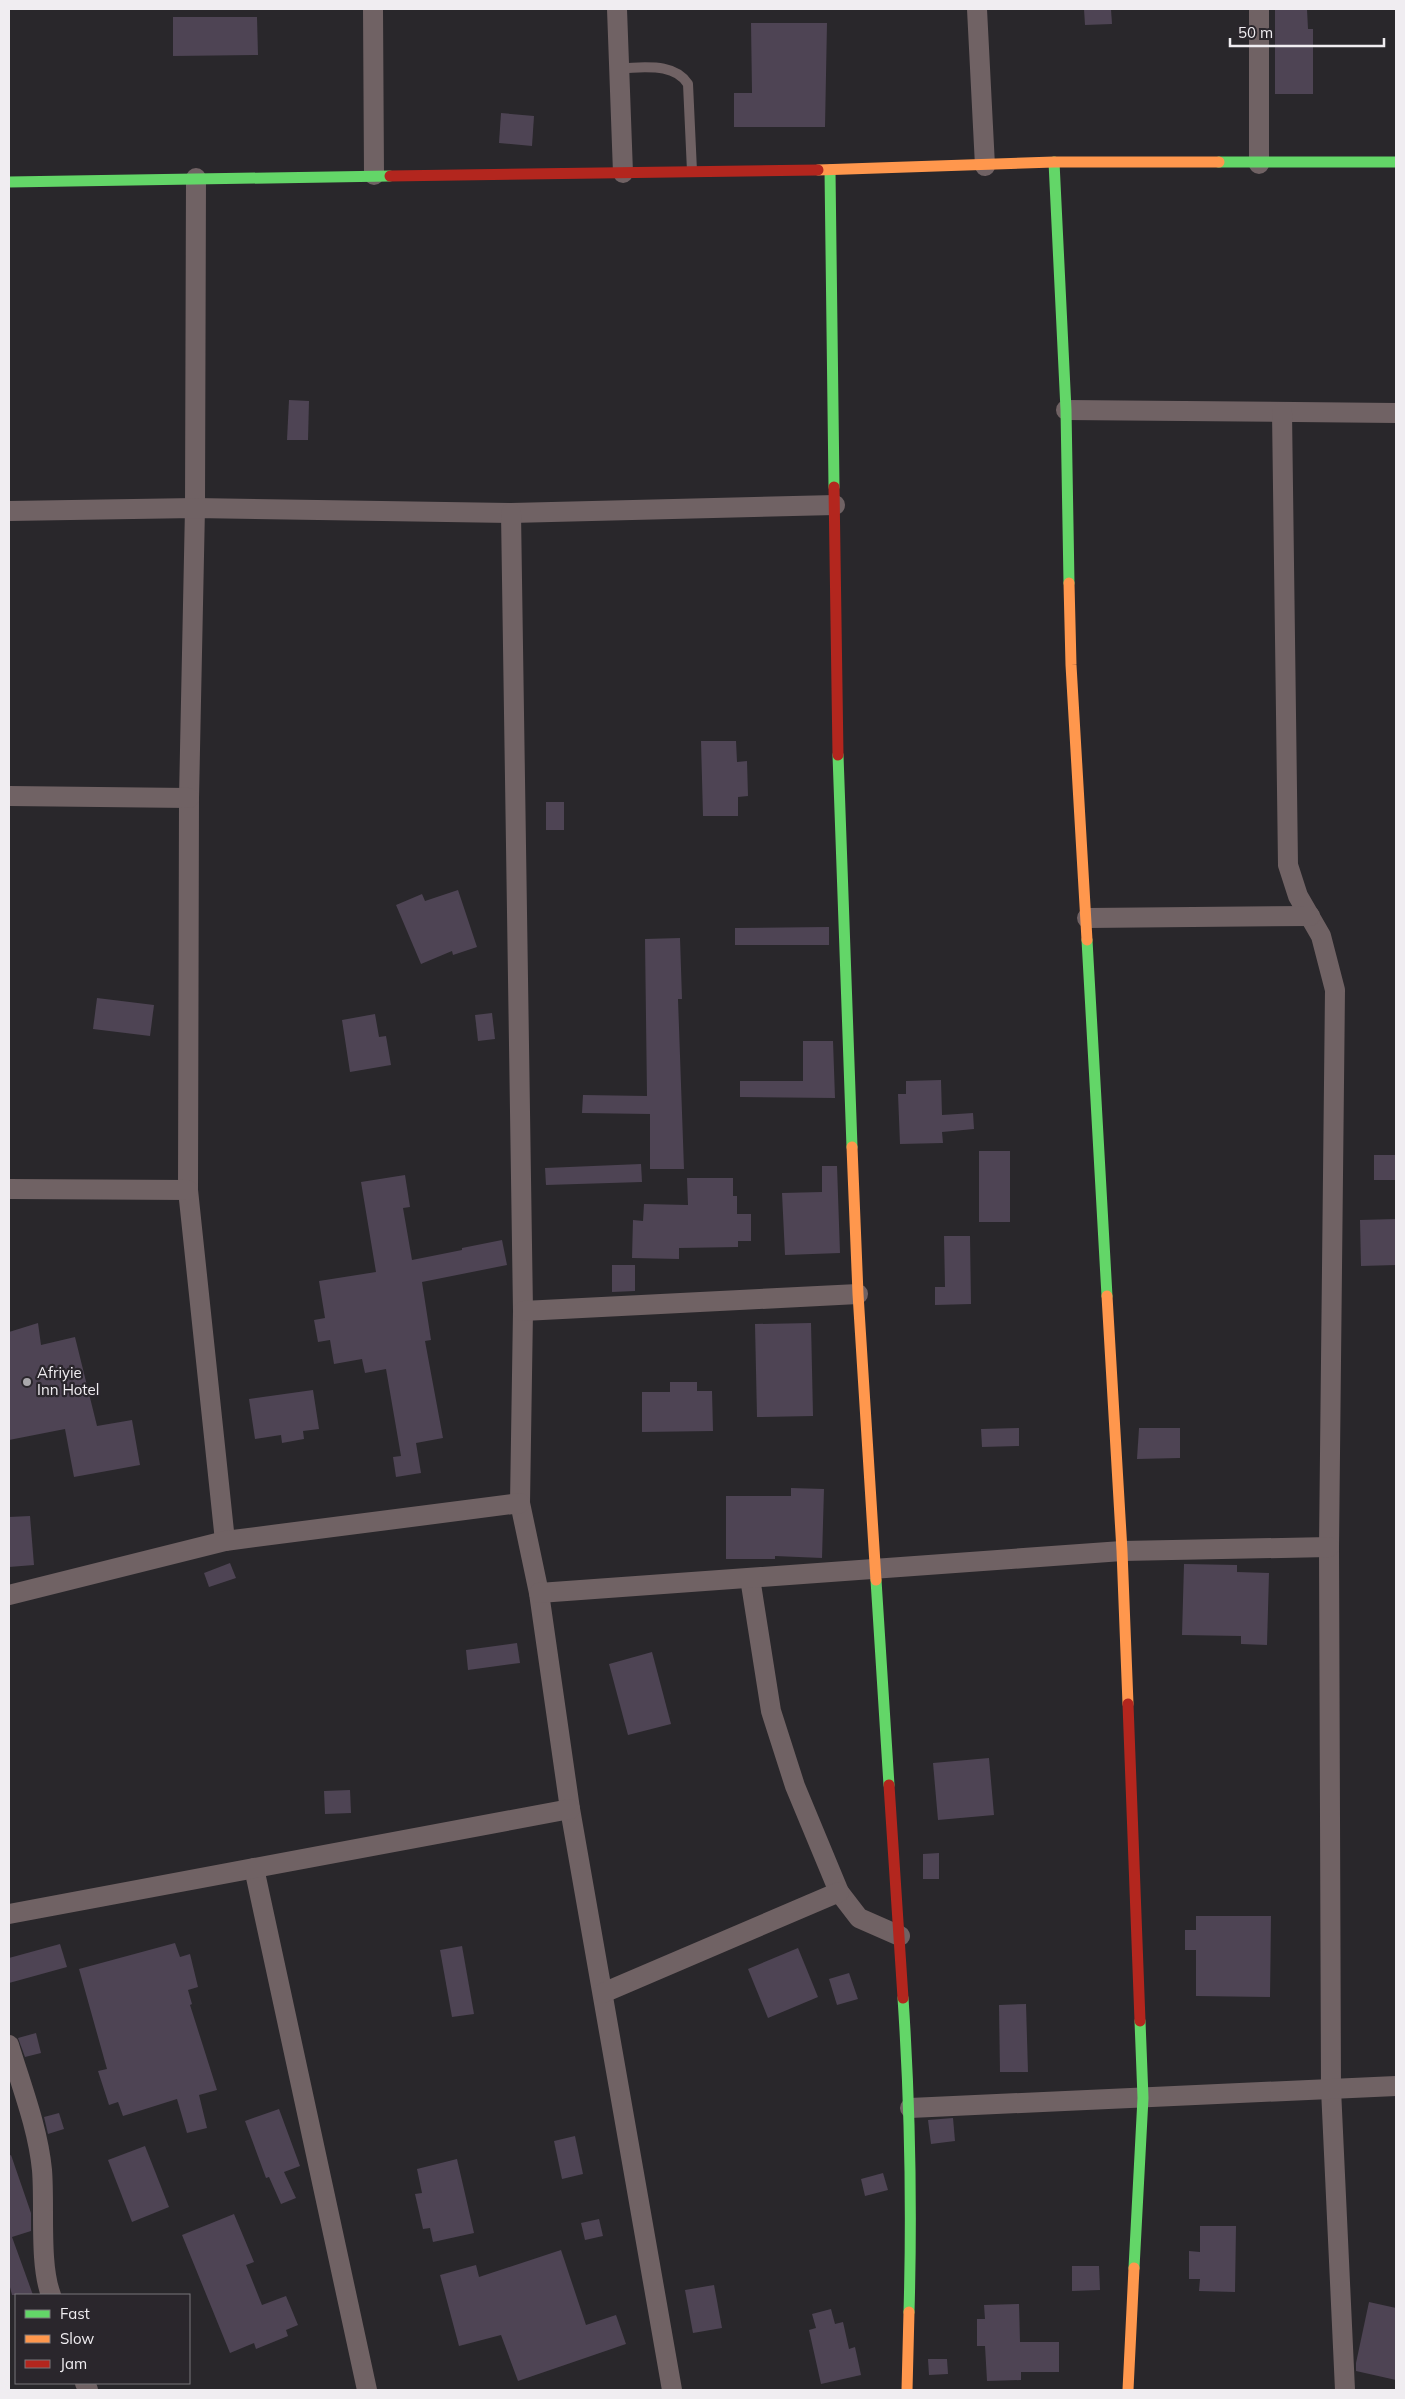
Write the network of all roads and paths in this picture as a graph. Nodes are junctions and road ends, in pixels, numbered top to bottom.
1 (372, 9) edge
2 (618, 9) edge
3 (977, 9) edge
4 (1259, 9) edge
5 (620, 68) junction
6 (1054, 162) junction
7 (1396, 162) edge
8 (1259, 164) junction
9 (986, 166) junction
10 (830, 170) junction
11 (692, 172) junction
12 (623, 173) junction
13 (374, 175) junction
14 (196, 178) junction
15 (9, 182) edge
16 (1066, 410) junction
17 (1282, 412) junction
18 (1396, 413) edge
19 (835, 505) junction
20 (195, 508) junction
21 (9, 511) edge
22 (511, 513) junction
23 (9, 796) edge
24 (189, 798) junction
25 (1310, 916) junction
26 (1087, 918) junction
27 (9, 1189) edge
28 (188, 1190) junction
29 (858, 1294) junction
30 (523, 1311) junction
31 (520, 1503) junction
32 (225, 1541) junction
33 (1329, 1547) junction
34 (1122, 1551) junction
35 (876, 1568) junction
36 (750, 1578) junction
37 (539, 1593) junction
38 (9, 1595) edge
39 (570, 1810) junction
40 (254, 1868) junction
41 (838, 1892) junction
42 (9, 1914) edge
43 (900, 1936) junction
44 (603, 1993) junction
45 (9, 2045) edge
46 (1396, 2086) edge
47 (1331, 2089) junction
48 (1143, 2098) junction
49 (910, 2108) junction
50 (51, 2294) edge
51 (368, 2390) edge
52 (672, 2390) edge
53 (907, 2390) edge
54 (1128, 2390) edge
55 (1345, 2390) edge

1 - 13 street
2 - 5 street
3 - 9 street
4 - 8 street
5 - 11 lane
5 - 12 street
6 - 8 street
6 - 9 street
6 - 16 street
7 - 8 street
9 - 10 street
10 - 11 street
10 - 19 street
11 - 12 street
12 - 13 street
13 - 14 street
14 - 15 street
14 - 20 street
16 - 17 street
16 - 26 street
17 - 18 street
17 - 25 street
19 - 22 street
19 - 29 street
20 - 21 street
20 - 22 street
20 - 24 street
22 - 30 street
23 - 24 street
24 - 28 street
25 - 26 street
25 - 33 street
26 - 34 street
27 - 28 street
28 - 32 street
29 - 30 street
29 - 35 street
30 - 31 street
31 - 32 street
31 - 37 street
32 - 38 street
33 - 34 street
33 - 47 street
34 - 35 street
34 - 48 street
35 - 36 street
35 - 43 street
36 - 37 street
36 - 41 street
37 - 39 street
39 - 40 street
39 - 44 street
40 - 42 street
40 - 51 street
41 - 43 street
41 - 44 street
43 - 49 street
44 - 52 street
45 - 50 street
46 - 47 street
47 - 48 street
47 - 55 street
48 - 49 street
48 - 54 street
49 - 53 street

